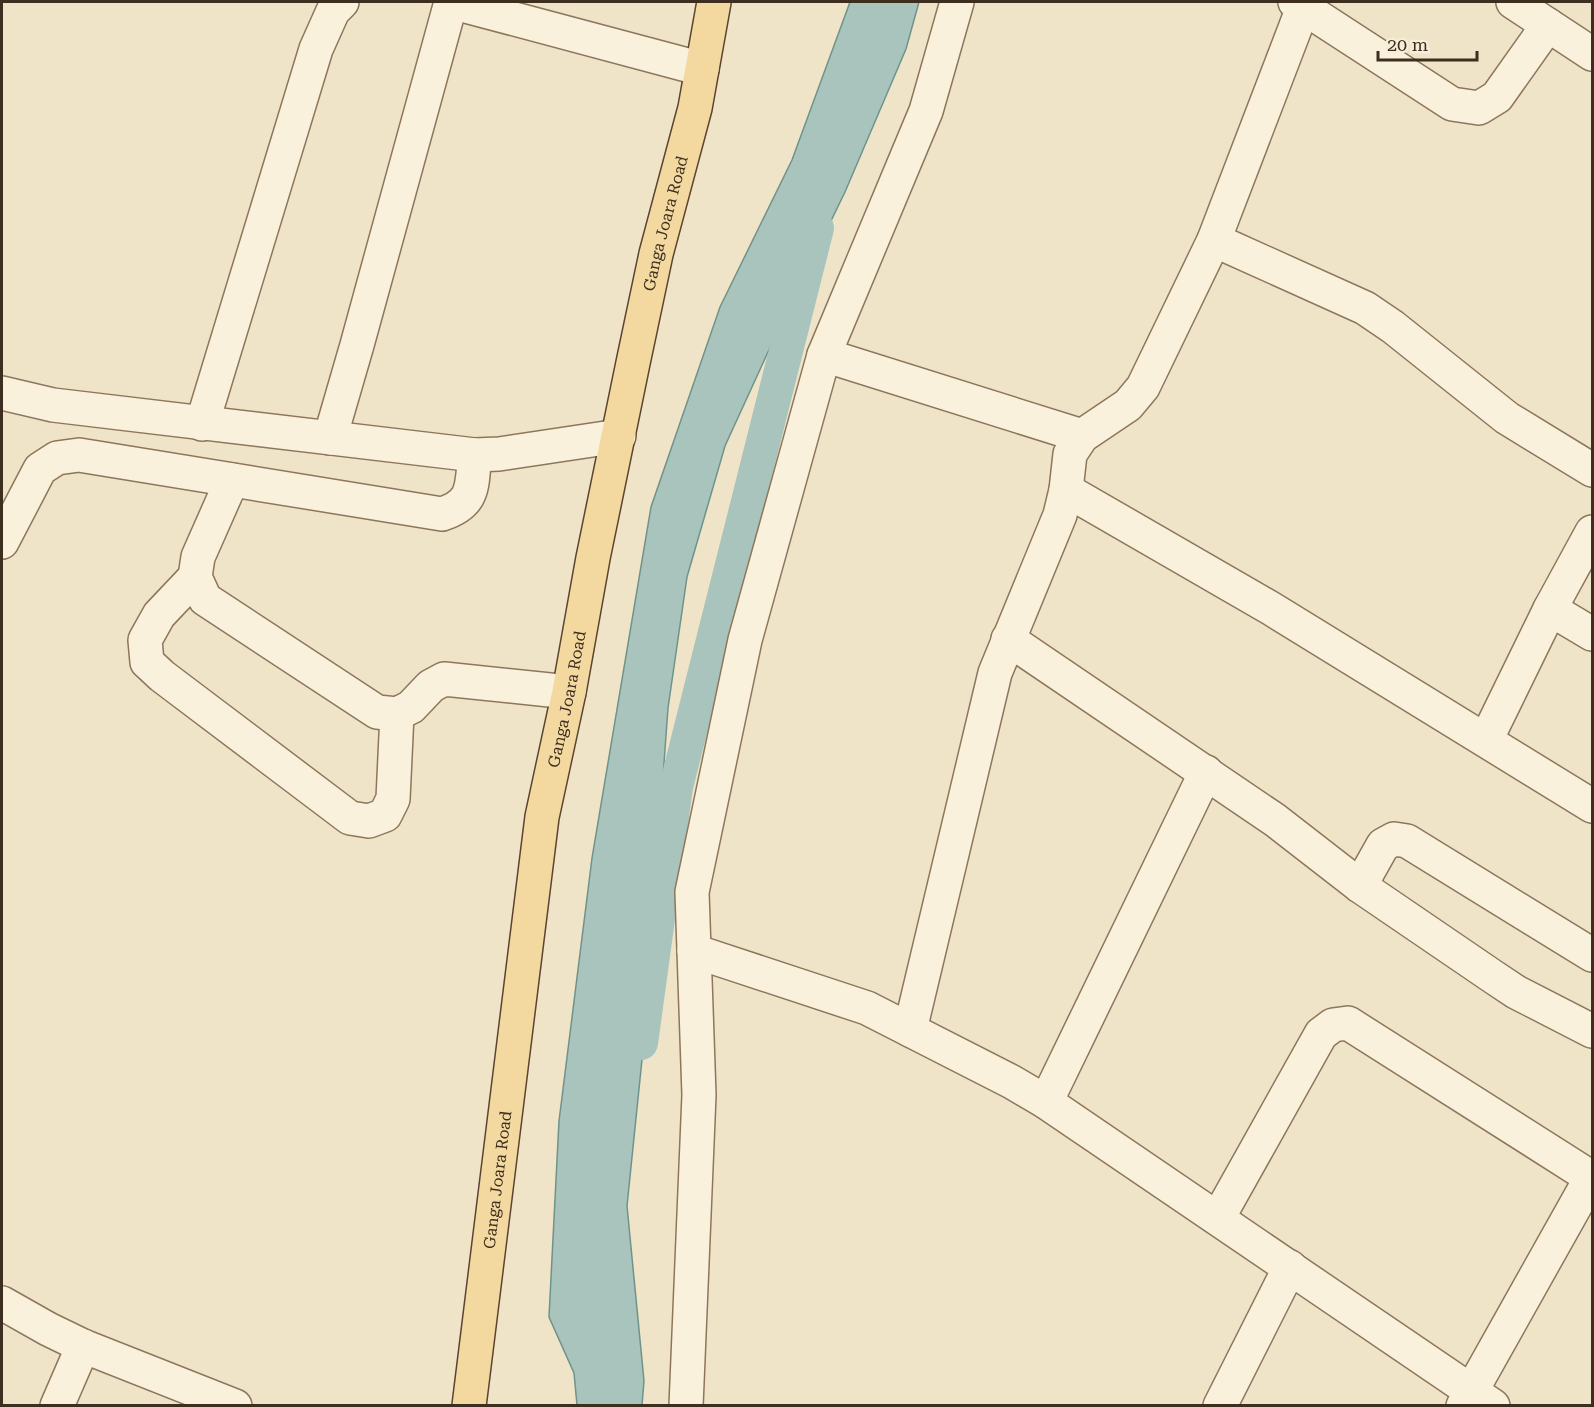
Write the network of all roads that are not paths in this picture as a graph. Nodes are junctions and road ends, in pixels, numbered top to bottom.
1 (342, 2) edge
2 (451, 2) edge
3 (714, 2) edge
4 (957, 2) edge
5 (1513, 2) edge
6 (1299, 3) edge
7 (1548, 25) junction
8 (1593, 54) edge
9 (702, 69) junction
10 (1214, 240) junction
11 (824, 355) junction
12 (2, 393) edge
13 (202, 424) junction
14 (619, 436) junction
15 (1082, 436) junction
16 (330, 438) junction
17 (474, 454) junction
18 (1593, 470) edge
19 (232, 480) junction
20 (1066, 490) junction
21 (1593, 532) edge
22 (2, 542) edge
23 (195, 578) junction
24 (1550, 609) junction
25 (1593, 634) edge
26 (1008, 639) junction
27 (569, 692) junction
28 (397, 714) junction
29 (1486, 740) junction
30 (1206, 772) junction
31 (1593, 806) edge
32 (1360, 886) junction
33 (694, 951) junction
34 (1593, 955) edge
35 (910, 1030) junction
36 (1593, 1031) edge
37 (1046, 1102) junction
38 (1592, 1177) edge
39 (1218, 1218) junction
40 (1290, 1267) junction
41 (2, 1303) edge
42 (83, 1346) junction
43 (1476, 1401) edge
44 (57, 1406) edge
45 (235, 1406) edge
46 (469, 1406) edge
47 (686, 1406) edge
48 (1220, 1406) edge

1 - 13 street
2 - 9 street
2 - 16 street
3 - 9 main road, Ganga Joara Road
4 - 11 street
5 - 7 street
6 - 7 street
6 - 10 street
7 - 8 street
9 - 14 main road, Ganga Joara Road
10 - 15 street
10 - 18 street
11 - 15 street
11 - 33 street
12 - 13 street
13 - 16 street
14 - 17 street
14 - 27 main road, Ganga Joara Road
15 - 20 street
16 - 17 street
17 - 19 street
19 - 22 street
19 - 23 street
20 - 26 street
20 - 29 street
21 - 24 street
23 - 28 street
23 - 28 street
24 - 25 street
24 - 29 street
26 - 30 street
26 - 35 street
27 - 28 street
27 - 46 main road, Ganga Joara Road
29 - 31 street
30 - 32 street
30 - 37 street
32 - 34 street
32 - 36 street
33 - 35 street
33 - 47 street
35 - 37 street
37 - 39 street
38 - 39 street
38 - 43 street
39 - 40 street
40 - 43 street
40 - 48 street
41 - 42 street
42 - 44 street
42 - 45 street

